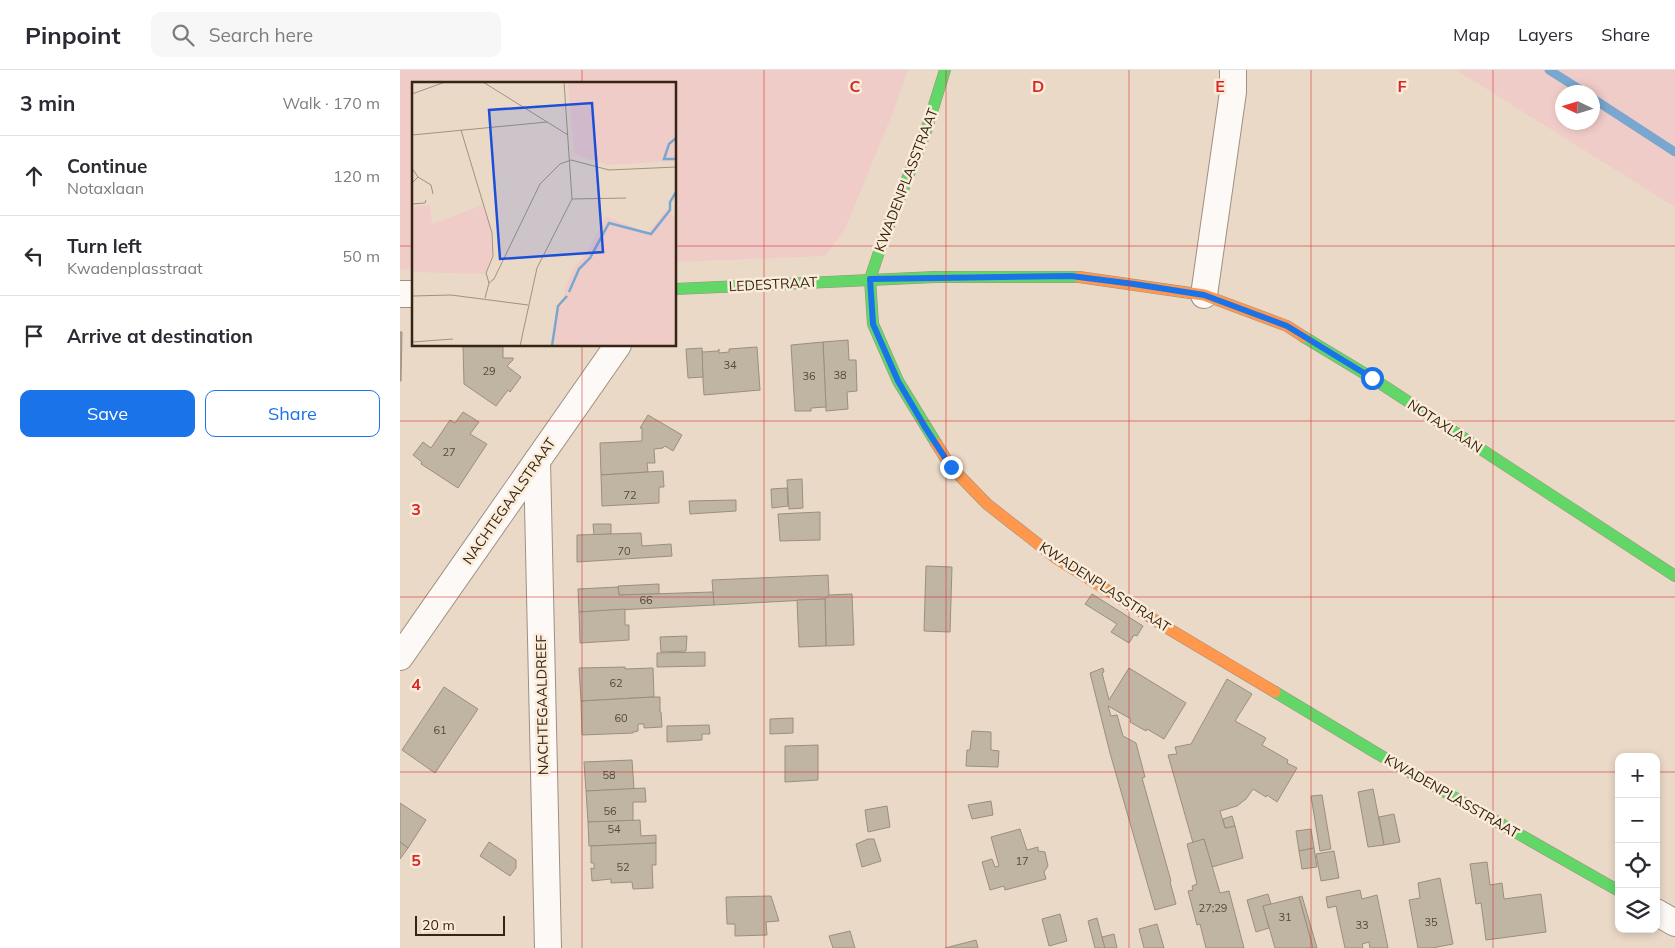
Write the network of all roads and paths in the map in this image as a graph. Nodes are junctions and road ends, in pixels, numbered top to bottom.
1 (945, 70) edge
2 (1233, 70) edge
3 (870, 279) junction
4 (676, 289) edge
5 (1204, 295) junction
6 (617, 346) edge
7 (537, 461) junction
8 (1675, 576) edge
9 (400, 657) edge
10 (1615, 889) edge
11 (1660, 914) edge
12 (1675, 923) edge
13 (548, 948) edge

1 - 3 street, KWADENPLASSTRAAT
2 - 5 street
3 - 4 street, LEDESTRAAT
3 - 5 street, NOTAXLAAN
3 - 10 street, KWADENPLASSTRAAT
5 - 8 street, NOTAXLAAN
6 - 7 street, NACHTEGAALSTRAAT
7 - 9 street, NACHTEGAALSTRAAT
7 - 13 street, NACHTEGAALDREEF
11 - 12 street

